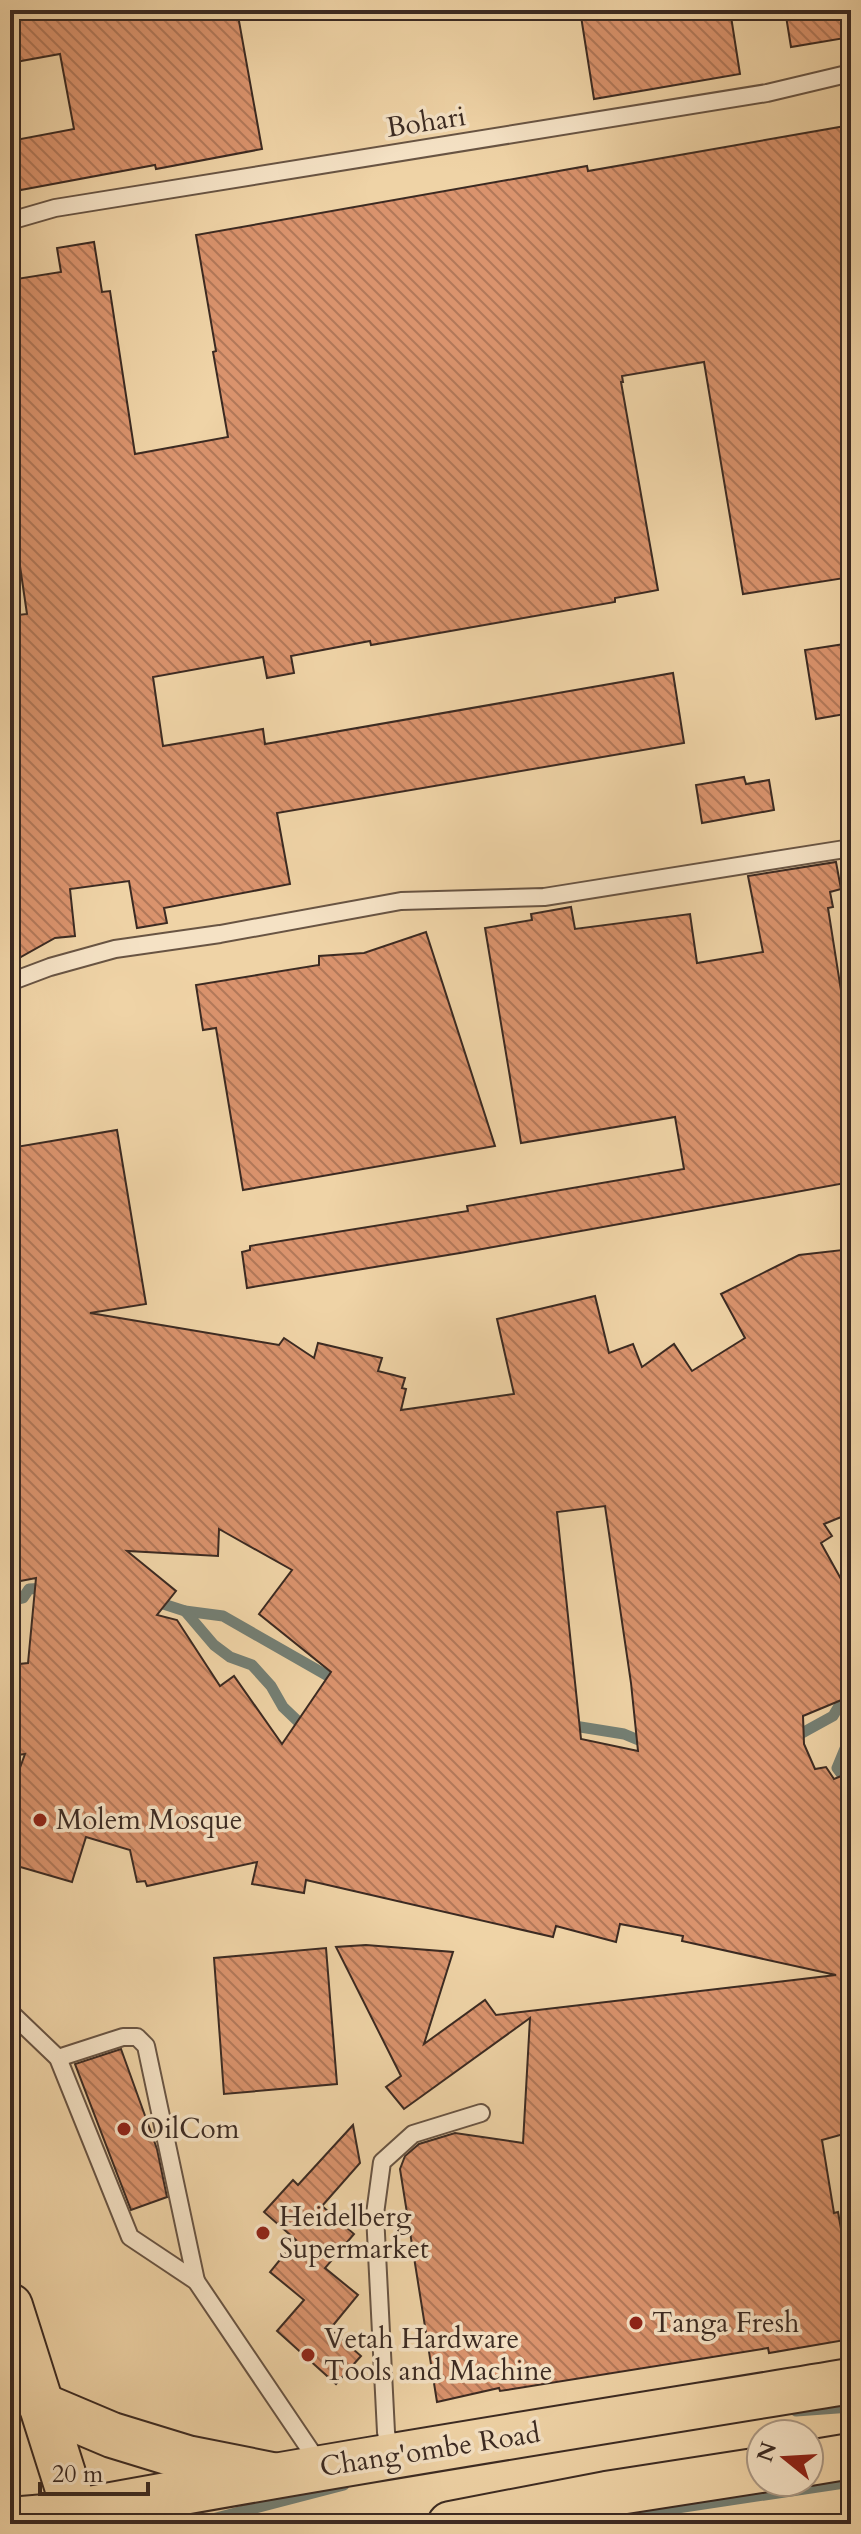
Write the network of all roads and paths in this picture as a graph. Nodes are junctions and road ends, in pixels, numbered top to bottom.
1 (851, 73) edge
2 (10, 221) edge
3 (851, 848) edge
4 (10, 982) edge
5 (10, 2012) edge
6 (58, 2058) junction
7 (481, 2113) dead end
8 (196, 2281) junction
9 (10, 2306) edge
10 (851, 2381) edge
11 (41, 2405) junction
12 (851, 2456) edge
13 (392, 2458) junction
14 (825, 2460) edge
15 (321, 2467) junction
16 (745, 2473) edge
17 (272, 2475) junction
18 (77, 2518) edge
19 (10, 2523) edge
20 (450, 2524) edge

1 - 2 lane, Bohari
3 - 4 lane
5 - 6 lane
6 - 8 lane
6 - 8 lane
7 - 13 lane
8 - 15 lane
9 - 11 main road
10 - 13 main road, Chang'ombe Road
11 - 17 main road
11 - 18 main road
12 - 14 main road
13 - 15 main road, Chang'ombe Road
15 - 17 main road, Chang'ombe Road
16 - 20 main road
17 - 18 main road, Chang'ombe Road
18 - 19 main road, Chang'ombe Road

